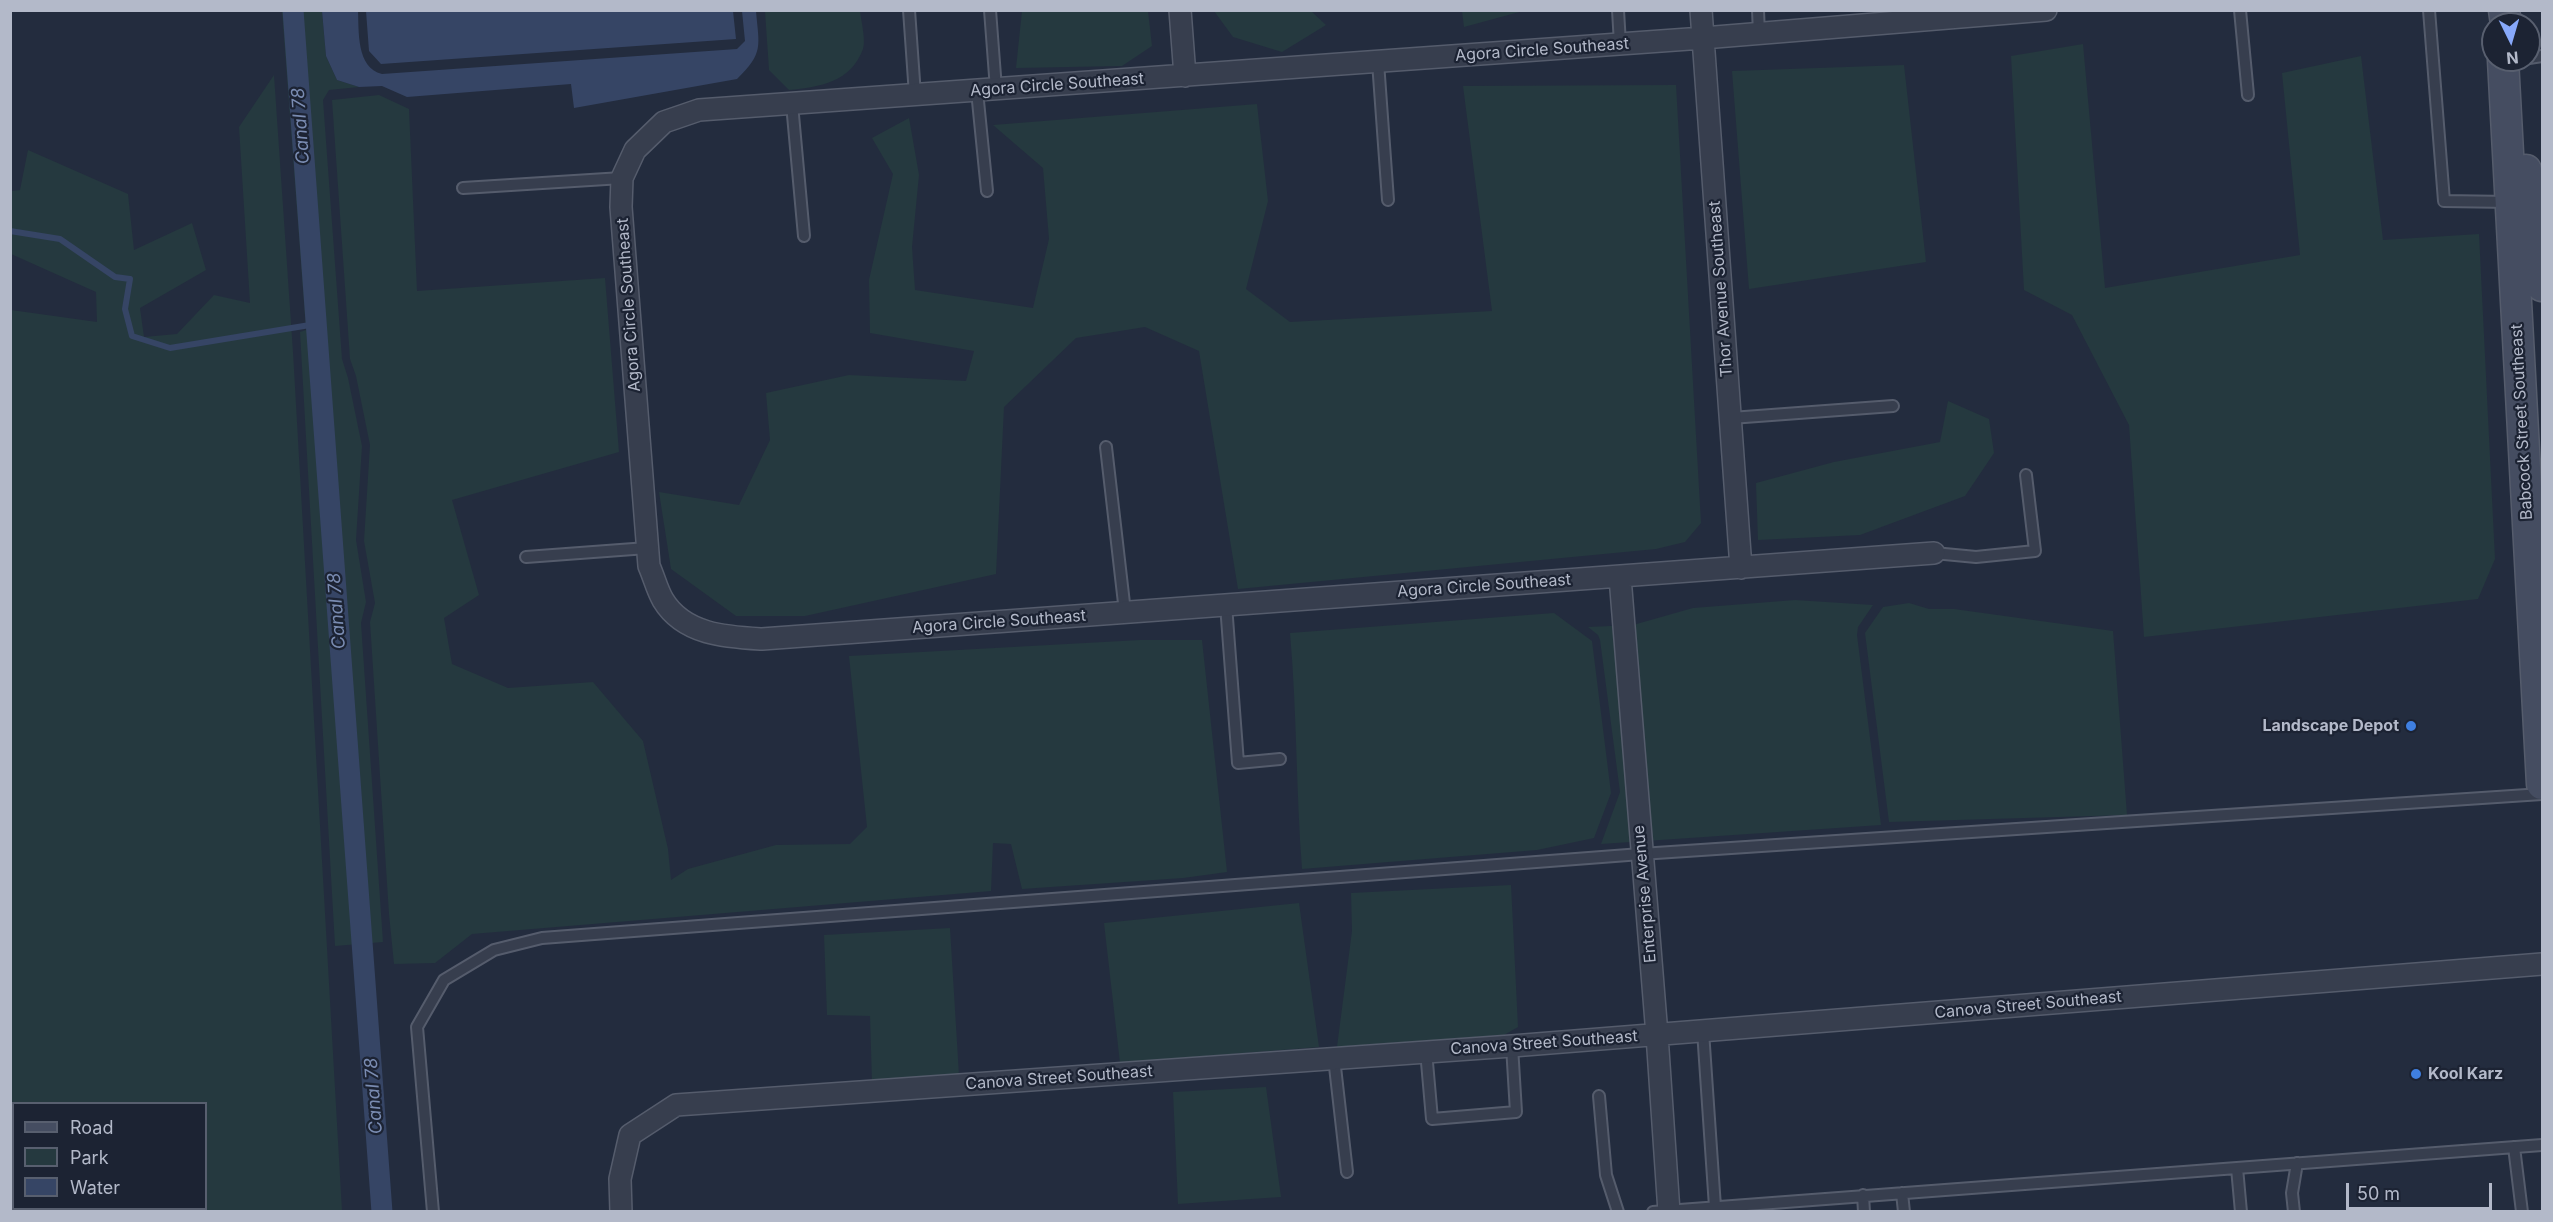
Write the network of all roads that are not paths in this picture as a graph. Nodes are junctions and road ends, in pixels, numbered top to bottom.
1 (909, 10) edge
2 (990, 10) edge
3 (1180, 10) edge
4 (1618, 10) edge
5 (1701, 10) edge
6 (1758, 10) edge
7 (2046, 10) edge
8 (2240, 10) edge
9 (2428, 10) edge
10 (1952, 14) edge
11 (1759, 34) junction
12 (1704, 38) junction
13 (1620, 44) junction
14 (1378, 62) junction
15 (2504, 72) edge
16 (2513, 72) edge
17 (1185, 76) junction
18 (987, 90) junction
19 (915, 95) junction
20 (2248, 95) dead end
21 (792, 104) junction
22 (622, 178) junction
23 (463, 188) dead end
24 (987, 191) dead end
25 (1388, 201) dead end
26 (2511, 202) junction
27 (804, 236) dead end
28 (2542, 285) edge
29 (1893, 406) dead end
30 (1731, 418) junction
31 (1106, 447) dead end
32 (2026, 475) dead end
33 (647, 548) junction
34 (1934, 553) joint
35 (526, 557) dead end
36 (1741, 568) junction
37 (1620, 577) junction
38 (1226, 605) junction
39 (1125, 612) junction
40 (1280, 759) dead end
41 (2542, 784) edge
42 (2542, 794) edge
43 (1641, 855) junction
44 (2542, 964) edge
45 (1703, 1031) junction
46 (1657, 1035) junction
47 (1512, 1046) junction
48 (1426, 1052) junction
49 (1334, 1058) junction
50 (1599, 1096) dead end
51 (2542, 1145) edge
52 (2514, 1147) junction
53 (2297, 1163) junction
54 (2237, 1168) junction
55 (1347, 1172) dead end
56 (1902, 1193) junction
57 (1863, 1195) junction
58 (1715, 1207) junction
59 (1664, 1211) edge
60 (433, 1212) edge
61 (621, 1212) edge
62 (1618, 1212) edge
63 (1864, 1212) edge
64 (1904, 1212) edge
65 (2241, 1212) edge
66 (2294, 1212) edge
67 (2522, 1212) edge

1 - 19 lane
2 - 18 lane
3 - 17 street
4 - 13 lane
5 - 12 street, Thor Avenue Southeast
6 - 11 lane
7 - 10 street, Agora Circle Southeast
8 - 20 lane
9 - 26 lane
10 - 11 street, Agora Circle Southeast
11 - 12 street, Agora Circle Southeast
12 - 13 street, Agora Circle Southeast
12 - 30 street, Thor Avenue Southeast
13 - 14 street, Agora Circle Southeast
14 - 17 street, Agora Circle Southeast
14 - 25 lane
15 - 26 main road, Babcock Street Southeast
16 - 28 main road
17 - 18 street, Agora Circle Southeast
18 - 19 street, Agora Circle Southeast
18 - 24 lane
19 - 21 street, Agora Circle Southeast
21 - 22 street, Agora Circle Southeast
21 - 27 lane
22 - 23 lane
22 - 33 street, Agora Circle Southeast
26 - 41 main road, Babcock Street Southeast
29 - 30 lane
30 - 36 street, Thor Avenue Southeast
31 - 39 lane
32 - 34 lane
33 - 35 lane
33 - 39 street, Agora Circle Southeast
34 - 36 street, Agora Circle Southeast
36 - 37 street, Agora Circle Southeast
37 - 38 street, Agora Circle Southeast
37 - 43 street, Enterprise Avenue
38 - 39 street, Agora Circle Southeast
38 - 40 lane
42 - 43 lane
43 - 46 street, Enterprise Avenue
43 - 60 lane
44 - 45 street, Canova Street Southeast
45 - 46 street, Canova Street Southeast
45 - 58 lane
46 - 47 street, Canova Street Southeast
46 - 59 street, Enterprise Avenue
47 - 48 street, Canova Street Southeast
47 - 48 lane
48 - 49 street, Canova Street Southeast
49 - 55 lane
49 - 61 street, Canova Street Southeast
50 - 62 lane
51 - 52 lane
52 - 53 lane
52 - 67 lane
53 - 54 lane
53 - 66 lane
54 - 56 lane
54 - 65 lane
56 - 57 lane
56 - 64 lane
57 - 58 lane
57 - 63 lane
58 - 59 lane

